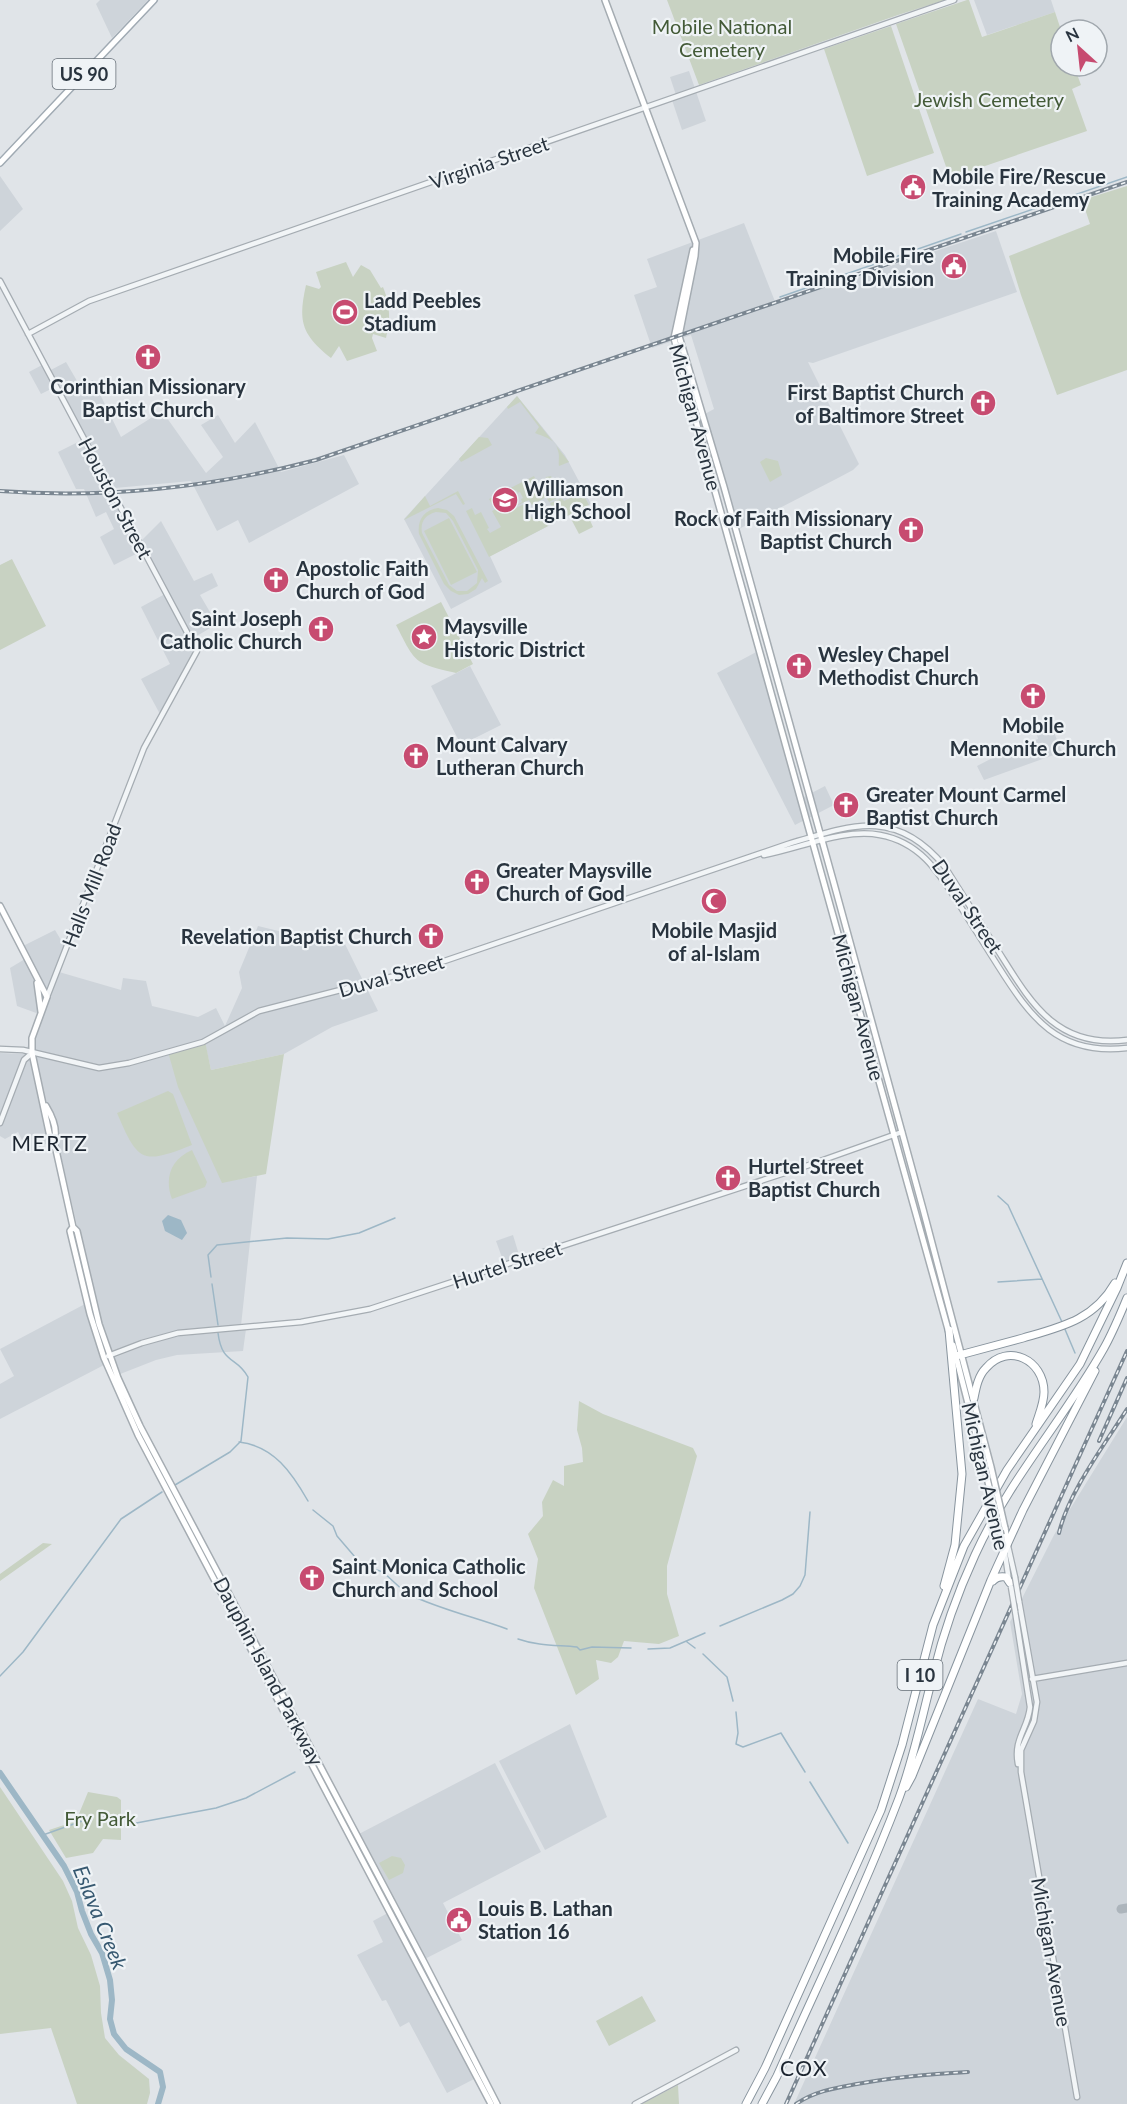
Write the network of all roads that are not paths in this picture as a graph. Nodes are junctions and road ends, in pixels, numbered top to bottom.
1 (154, 0) edge
2 (605, 0) edge
3 (954, 0) edge
4 (645, 108) junction
5 (0, 164) edge
6 (696, 243) junction
7 (0, 281) edge
8 (28, 334) junction
9 (197, 651) joint
10 (803, 775) junction
11 (795, 776) junction
12 (820, 834) junction
13 (812, 837) junction
14 (822, 841) junction
15 (814, 843) junction
16 (750, 858) junction
17 (0, 906) edge
18 (35, 975) junction
19 (40, 983) junction
20 (53, 983) junction
21 (47, 997) junction
22 (41, 1014) junction
23 (1127, 1040) edge
24 (1127, 1048) edge
25 (0, 1049) edge
26 (32, 1053) junction
27 (0, 1123) edge
28 (902, 1132) junction
29 (894, 1134) junction
30 (1126, 1264) edge
31 (1127, 1298) edge
32 (949, 1330) junction
33 (1106, 1346) junction
34 (959, 1355) junction
35 (106, 1357) junction
36 (974, 1398) junction
37 (1033, 1433) junction
38 (1008, 1546) junction
39 (1005, 1554) junction
40 (1012, 1582) junction
41 (941, 1600) junction
42 (972, 1628) junction
43 (1127, 1663) edge
44 (1030, 1680) junction
45 (900, 1797) junction
46 (736, 2050) dead end
47 (1077, 2097) dead end
48 (491, 2104) edge
49 (497, 2104) edge
50 (635, 2104) edge
51 (746, 2104) edge
52 (762, 2104) edge

1 - 5 main road, US 90
2 - 4 main road, Michigan Avenue
3 - 4 street, Virginia Street
4 - 6 main road, Michigan Avenue
4 - 8 street, Virginia Street
6 - 10 main road, Michigan Avenue
6 - 11 main road, Michigan Avenue
7 - 8 street, Houston Street
8 - 9 street, Houston Street
9 - 20 street, Halls Mill Road
10 - 11 main road
10 - 12 main road, Michigan Avenue
11 - 13 main road, Michigan Avenue
12 - 13 street, Duval Street
12 - 14 main road, Michigan Avenue
12 - 23 street, Duval Street
13 - 15 main road, Michigan Avenue
13 - 16 street, Duval Street
14 - 15 street, Duval Street
14 - 24 street, Duval Street
14 - 28 main road, Michigan Avenue
15 - 16 street, Duval Street
15 - 29 main road, Michigan Avenue
16 - 26 street, Duval Street
17 - 18 main road
18 - 19 main road
18 - 22 main road
19 - 20 street
19 - 21 main road
20 - 21 street, Halls Mill Road
21 - 22 main road, Halls Mill Road
22 - 26 main road, Halls Mill Road
25 - 26 street, Duval Street
26 - 27 street, Halls Mill Road
26 - 35 main road, Dauphin Island Parkway
28 - 29 street, Hurtel Street
28 - 34 main road, Michigan Avenue
29 - 32 main road, Michigan Avenue
29 - 35 street, Hurtel Street
30 - 34 highway
30 - 37 highway, I 10
31 - 33 highway, I 10
32 - 34 main road, Michigan Avenue
32 - 41 highway
33 - 38 highway
33 - 45 highway, I 10
34 - 36 main road, Michigan Avenue
34 - 39 main road, Michigan Avenue, bridge
35 - 48 main road, Dauphin Island Parkway
35 - 49 main road, Dauphin Island Parkway
36 - 37 highway
36 - 38 main road, Michigan Avenue, bridge
37 - 41 highway, I 10
38 - 39 highway
38 - 40 street, Michigan Avenue
39 - 40 street, Michigan Avenue
39 - 42 highway
40 - 42 highway
40 - 44 street, Michigan Avenue, bridge
40 - 44 street, Michigan Avenue, bridge
41 - 51 highway, I 10
42 - 45 highway
43 - 44 street
44 - 47 street, Michigan Avenue
45 - 52 highway, I 10
46 - 50 street

